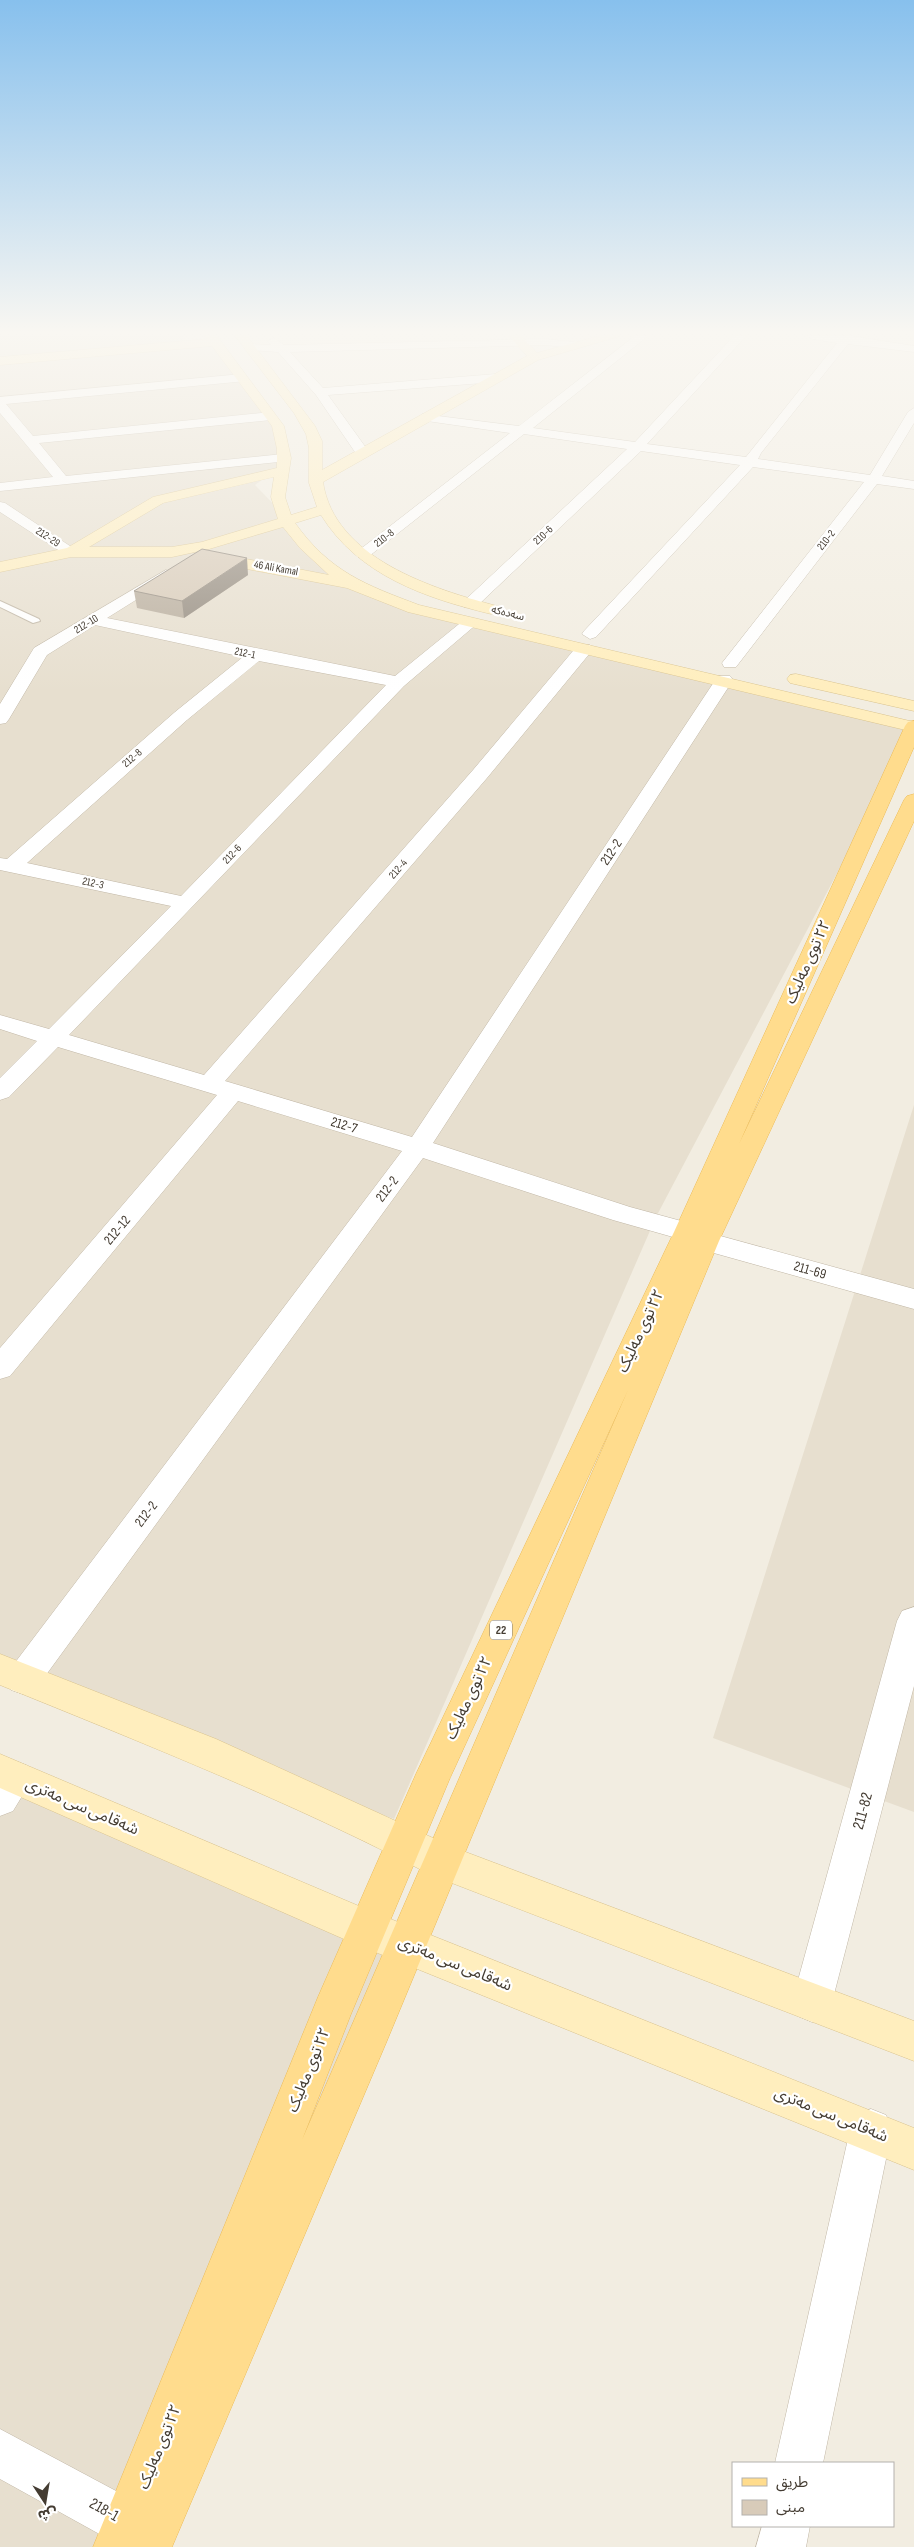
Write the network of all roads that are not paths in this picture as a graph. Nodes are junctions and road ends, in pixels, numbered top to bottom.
1 (43, 455) edge
2 (282, 455) edge
3 (317, 455) edge
4 (357, 455) edge
5 (490, 455) edge
6 (629, 455) edge
7 (703, 455) edge
8 (754, 455) edge
9 (888, 455) edge
10 (750, 462) junction
11 (282, 465) junction
12 (316, 479) junction
13 (874, 479) junction
14 (63, 480) junction
15 (914, 485) edge
16 (0, 487) edge
17 (326, 509) junction
18 (4, 512) edge
19 (286, 522) junction
20 (71, 552) junction
21 (172, 552) junction
22 (363, 554) junction
23 (200, 555) junction
24 (0, 568) edge
25 (350, 583) junction
26 (0, 604) edge
27 (470, 613) junction
28 (507, 613) dead end
29 (93, 620) junction
30 (36, 621) dead end
31 (571, 629) dead end
32 (608, 638) dead end
33 (587, 641) junction
34 (256, 655) junction
35 (722, 668) junction
36 (750, 668) dead end
37 (779, 675) dead end
38 (24, 677) junction
39 (398, 682) junction
40 (0, 690) edge
41 (914, 706) edge
42 (0, 719) edge
43 (914, 727) edge
44 (914, 800) edge
45 (6, 865) edge
46 (186, 903) junction
47 (0, 1022) edge
48 (54, 1038) junction
49 (221, 1089) junction
50 (0, 1092) edge
51 (418, 1147) junction
52 (697, 1236) junction
53 (914, 1299) edge
54 (0, 1368) edge
55 (914, 1621) edge
56 (12, 1674) edge
57 (5, 1783) edge
58 (405, 1842) junction
59 (444, 1862) junction
60 (367, 1929) junction
61 (408, 1945) junction
62 (812, 2002) junction
63 (914, 2041) edge
64 (871, 2130) junction
65 (914, 2149) edge
66 (0, 2453) edge
67 (799, 2462) edge
68 (786, 2527) edge
69 (131, 2539) edge
70 (781, 2547) edge

1 - 14 street
2 - 11 main road
3 - 12 main road, سەدەکە
4 - 12 main road
5 - 22 street, 210-8
6 - 27 street, 210-6
7 - 10 street
8 - 10 street, 212-4
9 - 13 street, 210-2
10 - 13 street
10 - 33 street, 212-4
11 - 14 street
11 - 19 main road
11 - 20 main road
12 - 17 main road, سەدەکە
13 - 15 street
13 - 35 street, 210-2
14 - 16 street
17 - 19 main road, 46 Ali Kamal
17 - 22 main road, سەدەکە
18 - 20 street, 212-29
19 - 21 main road, 46 Ali Kamal
19 - 25 main road
20 - 21 main road, 46 Ali Kamal
20 - 24 main road, 46 Ali Kamal
21 - 23 main road, 46 Ali Kamal
22 - 27 main road, سەدەکە
23 - 25 main road, 46 Ali Kamal
23 - 29 street, 212-10
25 - 27 main road
26 - 30 lane
27 - 28 main road, سەدەکە
27 - 33 main road
27 - 39 street, 212-6
29 - 34 street, 212-1
29 - 38 street, 212-10
31 - 33 main road
32 - 33 main road
33 - 35 main road
33 - 49 street, 212-4
34 - 39 street, 212-1
34 - 45 street, 212-8
35 - 36 main road
35 - 43 main road
35 - 51 street, 212-2
37 - 41 main road
38 - 40 street
38 - 42 street, 212-10
39 - 46 street, 212-6
43 - 52 main road, ٢٢ توی مەلیک / 22
44 - 52 main road, ٢٢ توی مەلیک / 22
45 - 46 street, 212-3
46 - 48 street, 212-6
47 - 48 street, 212-7
48 - 49 street, 212-7
48 - 50 street, 212-6
49 - 51 street, 212-7
49 - 54 street, 212-12
51 - 52 street, 212-7
51 - 56 street, 212-2
52 - 53 street, 211-69
52 - 58 main road, ٢٢ توی مەلیک / 22
52 - 59 main road, ٢٢ توی مەلیک / 22
55 - 62 street, 211-82
56 - 58 main road
57 - 60 main road, شەقامی سی مەتری
58 - 59 main road
58 - 60 main road, ٢٢ توی مەلیک / 22
59 - 61 main road, ٢٢ توی مەلیک / 22
59 - 62 main road
60 - 61 main road, شەقامی سی مەتری
60 - 69 main road, ٢٢ توی مەلیک / 22
61 - 64 main road, شەقامی سی مەتری
61 - 69 main road, ٢٢ توی مەلیک / 22
62 - 63 main road
64 - 65 main road, شەقامی سی مەتری
64 - 67 street
66 - 69 street, 218-1
68 - 70 street

